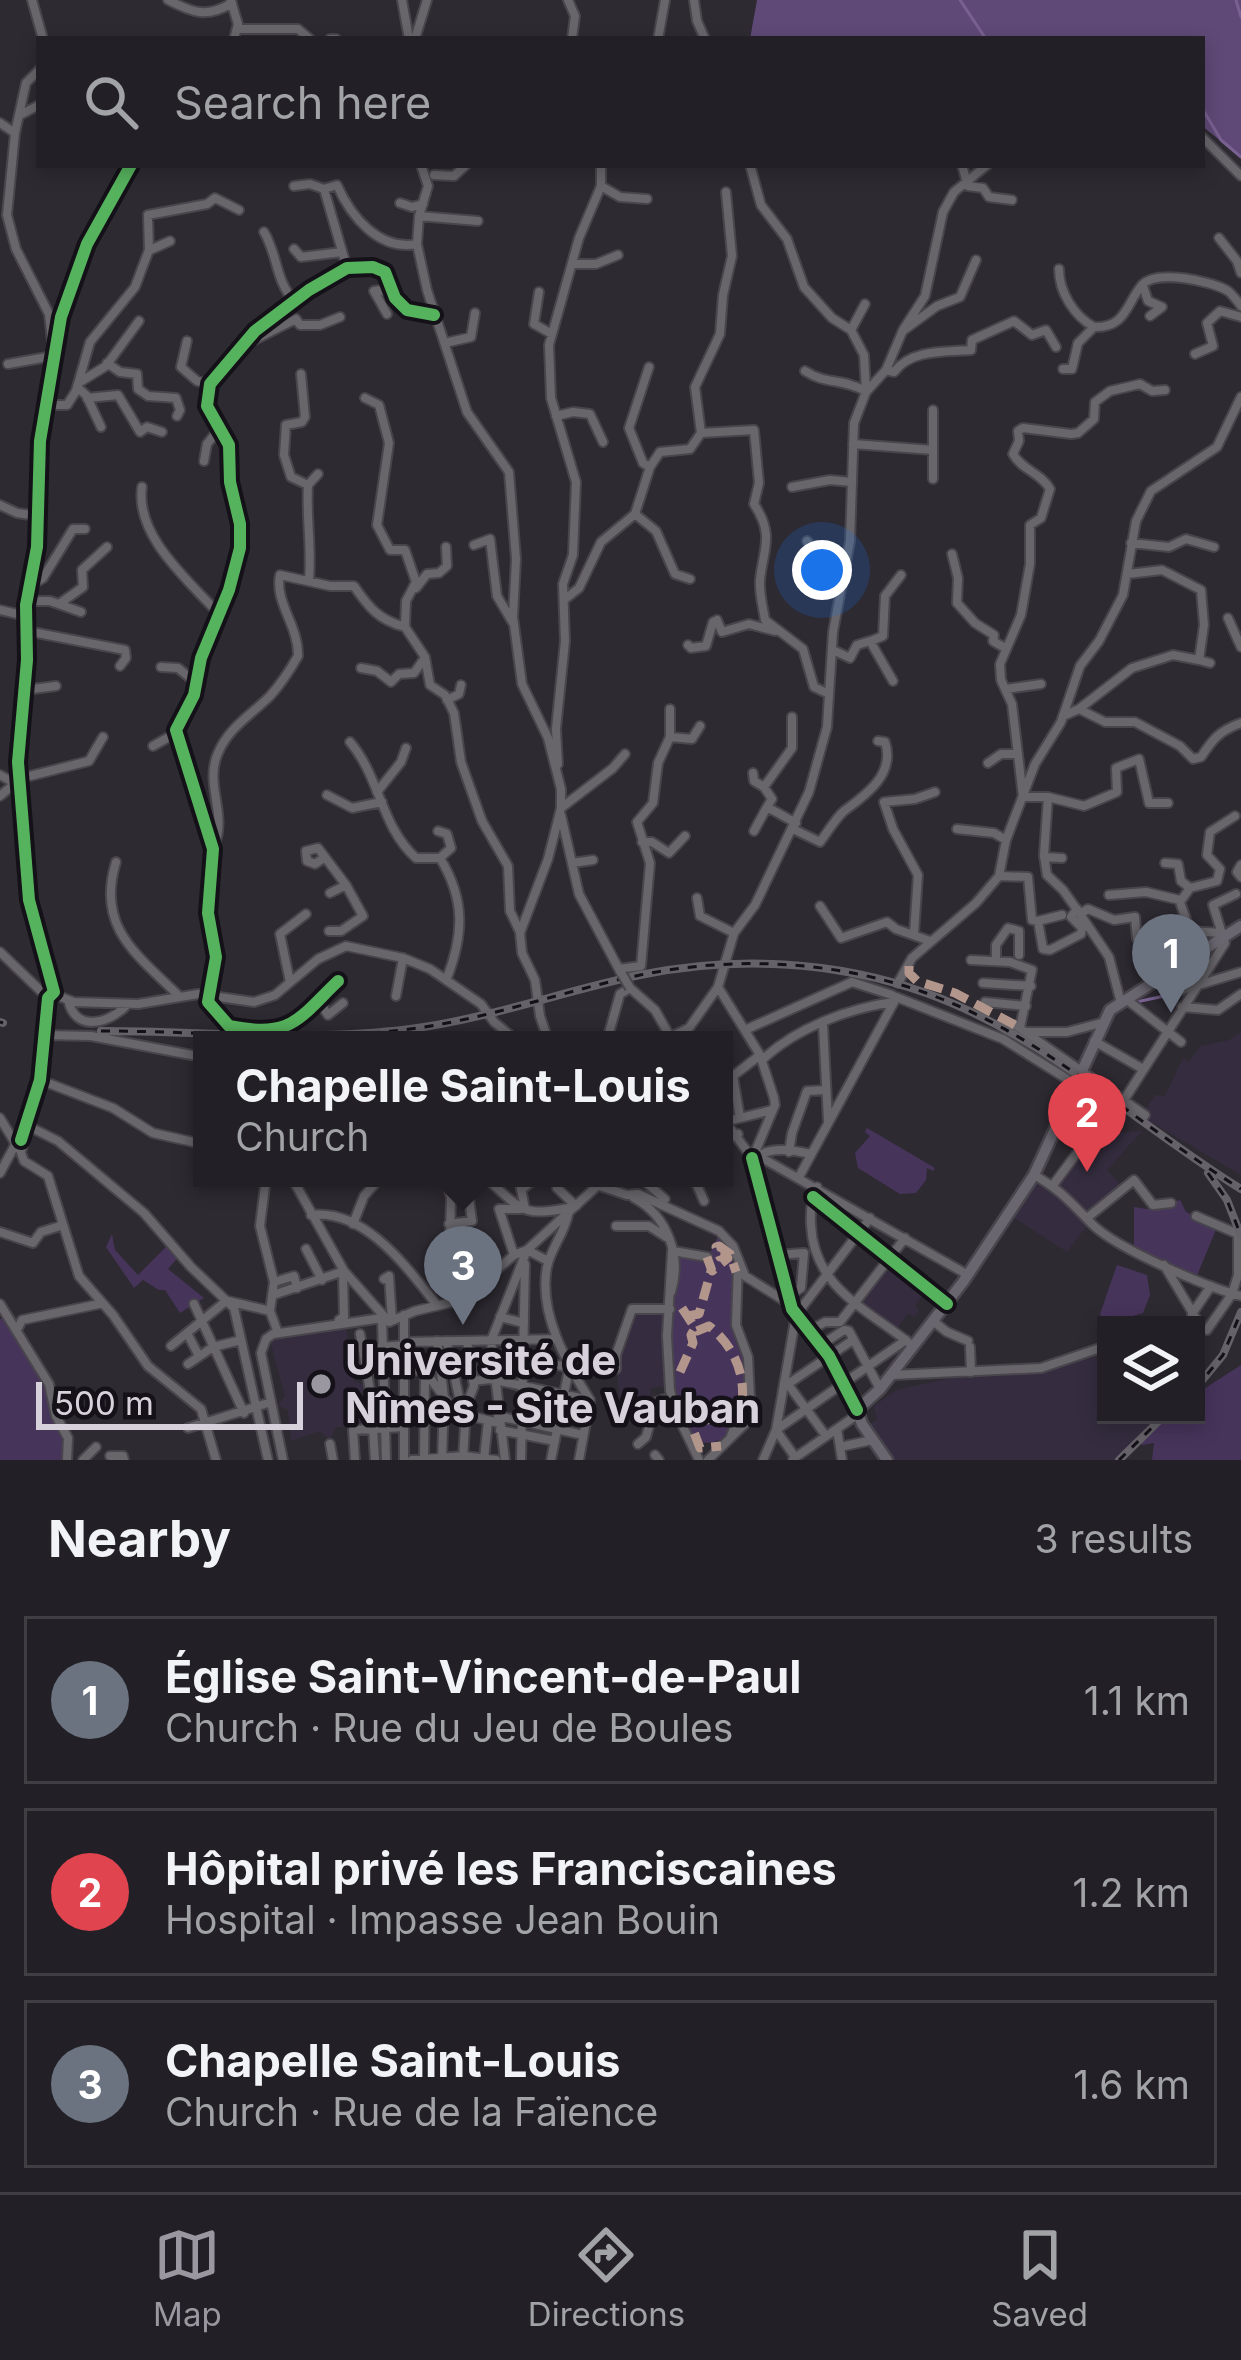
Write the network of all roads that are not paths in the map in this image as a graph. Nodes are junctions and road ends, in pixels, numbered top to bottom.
1 (32, 0) edge
2 (168, 0) edge
3 (402, 0) edge
4 (427, 0) edge
5 (568, 0) edge
6 (665, 0) edge
7 (694, 0) edge
8 (231, 1) edge
9 (236, 34) edge
10 (42, 36) edge
11 (306, 36) edge
12 (411, 36) edge
13 (413, 36) edge
14 (572, 36) edge
15 (659, 36) edge
16 (704, 36) edge
17 (36, 73) edge
18 (36, 107) edge
19 (20, 115) junction
20 (0, 124) edge
21 (15, 133) junction
22 (1205, 139) edge
23 (128, 168) edge
24 (423, 168) edge
25 (463, 168) edge
26 (601, 168) edge
27 (752, 168) edge
28 (963, 168) edge
29 (984, 168) edge
30 (435, 170) edge
31 (1241, 176) edge
32 (966, 183) junction
33 (294, 186) dead end
34 (428, 186) junction
35 (601, 186) junction
36 (324, 188) junction
37 (726, 192) dead end
38 (647, 199) dead end
39 (1012, 200) dead end
40 (400, 203) dead end
41 (423, 204) junction
42 (239, 210) dead end
43 (419, 215) junction
44 (478, 220) dead end
45 (264, 232) dead end
46 (1219, 238) dead end
47 (170, 241) dead end
48 (14, 243) junction
49 (417, 244) junction
50 (294, 249) dead end
51 (148, 250) junction
52 (5, 251) dead end
53 (342, 252) junction
54 (618, 255) dead end
55 (976, 260) dead end
56 (573, 264) junction
57 (347, 268) junction
58 (1059, 268) dead end
59 (1241, 273) edge
60 (1141, 288) junction
61 (539, 292) dead end
62 (395, 298) junction
63 (295, 302) junction
64 (865, 304) dead end
65 (1241, 305) edge
66 (387, 314) dead end
67 (475, 314) dead end
68 (434, 315) junction
69 (1150, 316) dead end
70 (340, 317) dead end
71 (1241, 317) edge
72 (139, 321) dead end
73 (1128, 322) dead end
74 (1094, 327) junction
75 (851, 330) junction
76 (903, 330) junction
77 (552, 334) junction
78 (187, 340) dead end
79 (446, 343) junction
80 (245, 344) junction
81 (1055, 347) dead end
82 (53, 353) junction
83 (1196, 354) dead end
84 (107, 363) junction
85 (8, 364) dead end
86 (649, 367) dead end
87 (1064, 368) dead end
88 (886, 370) junction
89 (805, 371) dead end
90 (302, 374) dead end
91 (210, 384) junction
92 (78, 385) junction
93 (1165, 390) dead end
94 (866, 392) junction
95 (1241, 397) edge
96 (87, 398) junction
97 (365, 398) dead end
98 (49, 405) junction
99 (933, 410) dead end
100 (177, 416) dead end
101 (556, 416) junction
102 (101, 428) dead end
103 (220, 428) junction
104 (162, 432) dead end
105 (701, 433) junction
106 (604, 442) dead end
107 (853, 444) junction
108 (933, 450) junction
109 (204, 460) dead end
110 (650, 467) junction
111 (318, 474) dead end
112 (934, 478) dead end
113 (851, 482) junction
114 (308, 485) junction
115 (142, 487) dead end
116 (792, 487) dead end
117 (0, 506) edge
118 (635, 514) junction
119 (38, 516) junction
120 (86, 529) dead end
121 (807, 541) dead end
122 (1131, 543) junction
123 (474, 545) dead end
124 (107, 547) dead end
125 (446, 548) dead end
126 (1214, 548) dead end
127 (952, 554) dead end
128 (1128, 574) junction
129 (901, 575) dead end
130 (843, 576) junction
131 (690, 579) dead end
132 (308, 580) junction
133 (30, 586) junction
134 (415, 589) junction
135 (26, 601) junction
136 (563, 601) junction
137 (59, 604) junction
138 (0, 610) edge
139 (81, 612) dead end
140 (219, 614) junction
141 (26, 616) junction
142 (1228, 618) dead end
143 (514, 623) junction
144 (405, 627) junction
145 (780, 630) junction
146 (27, 631) junction
147 (869, 641) junction
148 (688, 645) dead end
149 (1241, 646) edge
150 (1005, 648) junction
151 (834, 650) junction
152 (425, 657) junction
153 (120, 667) dead end
154 (160, 667) dead end
155 (361, 668) dead end
156 (893, 682) dead end
157 (196, 683) junction
158 (1041, 684) dead end
159 (461, 685) dead end
160 (56, 686) dead end
161 (1006, 689) junction
162 (24, 690) junction
163 (829, 694) junction
164 (447, 700) junction
165 (670, 709) dead end
166 (1079, 709) junction
167 (1062, 716) junction
168 (792, 717) dead end
169 (1241, 723) edge
170 (700, 726) dead end
171 (176, 733) junction
172 (103, 737) dead end
173 (670, 737) junction
174 (878, 741) dead end
175 (350, 742) dead end
176 (153, 746) dead end
177 (406, 748) dead end
178 (626, 754) dead end
179 (1018, 754) junction
180 (988, 763) dead end
181 (557, 766) junction
182 (753, 772) dead end
183 (0, 775) edge
184 (17, 783) junction
185 (764, 787) junction
186 (935, 792) dead end
187 (327, 795) dead end
188 (0, 796) edge
189 (380, 797) junction
190 (1023, 797) junction
191 (1048, 797) junction
192 (1168, 803) dead end
193 (767, 807) junction
194 (561, 811) junction
195 (1235, 816) dead end
196 (794, 826) junction
197 (957, 830) dead end
198 (438, 831) dead end
199 (754, 831) dead end
200 (686, 836) dead end
201 (1006, 840) junction
202 (642, 842) junction
203 (213, 849) junction
204 (1044, 856) junction
205 (325, 857) dead end
206 (440, 858) junction
207 (1063, 858) dead end
208 (593, 860) dead end
209 (116, 862) dead end
210 (572, 863) junction
211 (1165, 863) dead end
212 (1241, 865) edge
213 (999, 876) junction
214 (1241, 877) edge
215 (346, 885) junction
216 (1190, 888) junction
217 (330, 893) dead end
218 (1109, 895) dead end
219 (1236, 895) dead end
220 (698, 898) dead end
221 (1180, 902) junction
222 (820, 906) dead end
223 (1078, 912) junction
224 (306, 914) dead end
225 (1062, 915) dead end
226 (1038, 921) junction
227 (1240, 928) edge
228 (329, 931) dead end
229 (340, 931) junction
230 (1190, 931) junction
231 (520, 933) junction
232 (734, 933) junction
233 (914, 933) junction
234 (1220, 936) junction
235 (930, 941) junction
236 (344, 946) junction
237 (0, 952) edge
238 (1019, 955) dead end
239 (403, 958) junction
240 (971, 960) dead end
241 (996, 960) junction
242 (621, 971) junction
243 (1241, 972) edge
244 (447, 978) junction
245 (338, 981) dead end
246 (983, 983) dead end
247 (290, 984) junction
248 (1030, 986) junction
249 (1194, 986) junction
250 (718, 987) junction
251 (630, 988) junction
252 (1175, 992) dead end
253 (893, 994) junction
254 (1241, 994) edge
255 (51, 996) junction
256 (210, 996) junction
257 (396, 996) dead end
258 (179, 997) junction
259 (320, 997) junction
260 (1215, 999) dead end
261 (68, 1000) junction
262 (1123, 1001) junction
263 (985, 1002) dead end
264 (343, 1003) dead end
265 (128, 1004) junction
266 (1026, 1006) junction
267 (1182, 1007) junction
268 (1202, 1009) junction
269 (1102, 1023) junction
270 (823, 1025) junction
271 (1020, 1028) junction
272 (746, 1030) junction
273 (258, 1031) edge
274 (281, 1031) edge
275 (505, 1031) edge
276 (545, 1031) edge
277 (610, 1031) edge
278 (664, 1031) edge
279 (680, 1031) edge
280 (1167, 1031) junction
281 (44, 1038) junction
282 (1094, 1040) junction
283 (1181, 1042) dead end
284 (193, 1056) edge
285 (761, 1058) junction
286 (1143, 1070) junction
287 (1079, 1076) junction
288 (40, 1081) junction
289 (807, 1090) junction
290 (825, 1090) junction
291 (795, 1091) dead end
292 (1124, 1100) junction
293 (773, 1110) junction
294 (1145, 1115) dead end
295 (0, 1118) edge
296 (740, 1118) junction
297 (733, 1120) edge
298 (829, 1123) junction
299 (24, 1124) junction
300 (1104, 1127) dead end
301 (733, 1129) edge
302 (738, 1134) junction
303 (733, 1136) edge
304 (193, 1142) edge
305 (17, 1145) junction
306 (789, 1151) junction
307 (812, 1154) junction
308 (756, 1155) junction
309 (0, 1172) edge
310 (1034, 1175) junction
311 (799, 1177) junction
312 (1052, 1185) junction
313 (265, 1187) edge
314 (297, 1187) edge
315 (364, 1187) edge
316 (372, 1187) edge
317 (448, 1187) edge
318 (465, 1187) edge
319 (496, 1187) edge
320 (519, 1187) edge
321 (524, 1187) edge
322 (592, 1187) edge
323 (612, 1187) edge
324 (651, 1187) edge
325 (698, 1187) edge
326 (557, 1188) dead end
327 (519, 1191) junction
328 (815, 1192) junction
329 (628, 1195) junction
330 (665, 1199) dead end
331 (704, 1201) dead end
332 (1171, 1203) dead end
333 (522, 1209) junction
334 (574, 1209) junction
335 (311, 1215) junction
336 (1196, 1216) dead end
337 (870, 1218) junction
338 (1087, 1218) junction
339 (352, 1224) junction
340 (449, 1224) junction
341 (60, 1226) junction
342 (616, 1226) dead end
343 (0, 1232) edge
344 (859, 1232) junction
345 (667, 1238) junction
346 (905, 1238) junction
347 (306, 1249) dead end
348 (527, 1250) junction
349 (672, 1251) junction
350 (810, 1254) junction
351 (514, 1255) junction
352 (777, 1255) junction
353 (707, 1257) dead end
354 (891, 1257) junction
355 (739, 1258) junction
356 (548, 1262) junction
357 (1163, 1264) junction
358 (344, 1273) junction
359 (1240, 1273) edge
360 (968, 1275) junction
361 (825, 1276) junction
362 (384, 1279) dead end
363 (322, 1280) junction
364 (274, 1282) junction
365 (1211, 1286) junction
366 (297, 1288) junction
367 (1237, 1294) edge
368 (273, 1295) junction
369 (789, 1299) junction
370 (461, 1300) junction
371 (856, 1302) junction
372 (230, 1303) junction
373 (99, 1304) junction
374 (194, 1304) dead end
375 (947, 1304) junction
376 (437, 1305) junction
377 (670, 1306) junction
378 (1, 1310) edge
379 (269, 1311) junction
380 (408, 1313) junction
381 (1192, 1313) junction
382 (796, 1315) junction
383 (1194, 1316) edge
384 (500, 1317) junction
385 (388, 1319) junction
386 (201, 1321) junction
387 (933, 1321) junction
388 (524, 1323) junction
389 (308, 1327) junction
390 (18, 1330) junction
391 (1205, 1330) edge
392 (809, 1331) junction
393 (187, 1333) junction
394 (278, 1333) junction
395 (360, 1334) dead end
396 (523, 1339) junction
397 (557, 1339) junction
398 (241, 1340) junction
399 (853, 1340) junction
400 (442, 1341) junction
401 (467, 1341) junction
402 (491, 1341) junction
403 (909, 1343) junction
404 (405, 1344) junction
405 (821, 1345) junction
406 (171, 1346) dead end
407 (381, 1346) junction
408 (213, 1347) junction
409 (1097, 1349) edge
410 (491, 1354) junction
411 (199, 1356) junction
412 (829, 1356) junction
413 (524, 1359) junction
414 (451, 1363) junction
415 (188, 1364) dead end
416 (470, 1364) junction
417 (868, 1367) junction
418 (569, 1368) junction
419 (616, 1369) dead end
420 (366, 1371) junction
421 (382, 1371) junction
422 (406, 1371) junction
423 (424, 1372) junction
424 (971, 1372) junction
425 (891, 1374) junction
426 (493, 1380) junction
427 (473, 1381) junction
428 (787, 1383) junction
429 (843, 1384) junction
430 (524, 1387) junction
431 (878, 1391) junction
432 (565, 1394) junction
433 (444, 1397) junction
434 (590, 1400) junction
435 (271, 1402) junction
436 (256, 1409) junction
437 (808, 1410) junction
438 (378, 1411) junction
439 (244, 1413) junction
440 (404, 1413) junction
441 (425, 1414) junction
442 (444, 1415) junction
443 (463, 1418) junction
444 (714, 1418) dead end
445 (864, 1418) junction
446 (522, 1422) junction
447 (205, 1423) junction
448 (496, 1423) junction
449 (404, 1427) junction
450 (188, 1428) dead end
451 (384, 1428) junction
452 (373, 1429) junction
453 (557, 1429) junction
454 (836, 1429) junction
455 (776, 1430) junction
456 (522, 1433) junction
457 (584, 1435) junction
458 (826, 1436) junction
459 (687, 1438) junction
460 (730, 1438) junction
461 (555, 1441) junction
462 (330, 1444) dead end
463 (638, 1444) dead end
464 (96, 1447) dead end
465 (840, 1447) junction
466 (110, 1456) dead end
467 (463, 1458) edge
468 (442, 1459) edge
469 (484, 1459) edge
470 (793, 1459) edge
471 (67, 1460) edge
472 (82, 1460) edge
473 (124, 1460) edge
474 (216, 1460) edge
475 (268, 1460) edge
476 (284, 1460) edge
477 (333, 1460) edge
478 (355, 1460) edge
479 (375, 1460) edge
480 (386, 1460) edge
481 (408, 1460) edge
482 (424, 1460) edge
483 (496, 1460) edge
484 (505, 1460) edge
485 (521, 1460) edge
486 (551, 1460) edge
487 (579, 1460) edge
488 (704, 1460) edge
489 (763, 1460) edge
490 (842, 1460) edge
491 (887, 1460) edge

1 - 10 street
2 - 8 street
3 - 12 street
4 - 13 street
5 - 14 street
6 - 15 street
7 - 16 street
8 - 9 street
9 - 11 street
17 - 19 street
18 - 19 street
19 - 21 street
20 - 21 street
21 - 48 street
22 - 31 street
23 - 82 street
24 - 34 street
25 - 30 street
26 - 35 street
27 - 75 street
28 - 32 street
29 - 32 street
30 - 34 street
32 - 39 street
32 - 76 street
33 - 36 street
34 - 41 street
35 - 38 street
35 - 56 street
36 - 49 street
36 - 53 street
37 - 105 street
40 - 41 street
41 - 43 street
42 - 51 street
43 - 44 street
43 - 49 street
45 - 63 street
46 - 59 street
47 - 51 street
48 - 52 street
48 - 82 street
49 - 68 street
50 - 53 street
51 - 92 street
53 - 57 street
54 - 56 street
55 - 76 street
56 - 77 street
57 - 62 street
57 - 63 street
58 - 74 street
60 - 65 street
60 - 69 street
60 - 73 street
60 - 74 street
61 - 77 street
62 - 66 street
62 - 68 street
63 - 80 street
64 - 75 street
67 - 79 street
68 - 79 street
70 - 80 street
71 - 83 street
72 - 84 street
74 - 87 street
75 - 94 street
76 - 88 street
77 - 101 street
78 - 91 street
79 - 143 street
80 - 91 street
81 - 88 street
82 - 85 street
82 - 98 street
84 - 92 street
84 - 100 street
86 - 110 street
88 - 94 street
89 - 94 street
90 - 114 street
91 - 103 street
92 - 96 street
92 - 98 street
93 - 150 street
94 - 107 street
95 - 122 street
96 - 102 street
96 - 104 street
97 - 134 street
98 - 119 street
99 - 108 street
101 - 106 street
101 - 136 street
103 - 109 street
103 - 140 street
105 - 110 street
105 - 145 street
107 - 108 street
107 - 113 street
108 - 112 street
110 - 118 street
111 - 114 street
113 - 116 street
113 - 130 street
114 - 132 street
115 - 140 street
117 - 119 street
118 - 131 street
118 - 136 street
119 - 133 street
120 - 133 street
121 - 130 street
122 - 126 street
122 - 128 street
123 - 143 street
124 - 137 street
125 - 134 street
127 - 150 street
128 - 166 street
128 - 167 street
129 - 147 street
130 - 151 street
132 - 144 street
132 - 203 street
133 - 135 street
134 - 144 street
135 - 137 street
135 - 141 street
136 - 181 street
137 - 139 street
138 - 141 street
140 - 157 street
141 - 146 street
142 - 149 street
143 - 181 street
144 - 152 street
145 - 148 street
145 - 163 street
146 - 153 street
146 - 162 street
147 - 151 street
147 - 156 street
150 - 161 street
151 - 163 street
152 - 155 street
152 - 164 street
154 - 157 street
157 - 171 street
158 - 161 street
159 - 164 street
160 - 162 street
161 - 179 street
162 - 184 street
163 - 196 street
164 - 231 street
165 - 173 street
166 - 167 street
166 - 169 street
167 - 190 street
168 - 185 street
170 - 173 street
171 - 176 street
171 - 203 street
172 - 184 street
173 - 202 street
174 - 196 street
175 - 189 street
177 - 189 street
178 - 194 street
179 - 180 street
179 - 190 street
181 - 194 street
182 - 185 street
183 - 184 street
184 - 188 street
184 - 255 street
185 - 193 street
186 - 233 street
187 - 189 street
189 - 206 street
190 - 191 street
190 - 201 street
191 - 192 street
191 - 204 street
193 - 196 street
193 - 199 street
194 - 210 street
194 - 231 street
195 - 216 street
196 - 232 street
197 - 201 street
198 - 206 street
200 - 202 street
201 - 213 street
202 - 242 street
203 - 256 street
204 - 207 street
204 - 223 street
205 - 215 street
206 - 244 street
208 - 210 street
209 - 258 street
210 - 242 street
211 - 216 street
212 - 214 street
213 - 226 street
213 - 235 street
215 - 217 street
215 - 229 street
216 - 221 street
218 - 221 street
219 - 234 street
220 - 232 street
221 - 230 street
222 - 233 street
223 - 226 street
223 - 230 street
223 - 262 street
224 - 247 street
225 - 226 street
227 - 234 main road
228 - 229 street
229 - 236 street
230 - 234 street
231 - 276 street
232 - 250 street
233 - 235 street
234 - 249 street
234 - 262 main road
235 - 253 street
236 - 239 street
236 - 247 street
237 - 255 street
238 - 241 street
239 - 244 street
239 - 257 street
240 - 241 street
241 - 248 street
242 - 251 street, bridge
243 - 249 street
244 - 275 street
245 - 259 street
246 - 248 street
247 - 256 street
248 - 266 street
249 - 252 street
249 - 267 street
250 - 272 street
250 - 279 street
251 - 277 street
251 - 278 street
253 - 270 street
253 - 272 street
253 - 287 street
253 - 298 street
254 - 268 street
255 - 261 street
255 - 281 street, bridge
256 - 258 street
256 - 273 street
258 - 265 street
259 - 264 street
259 - 274 street
260 - 268 street
261 - 265 street
261 - 265 street
262 - 269 main road
262 - 280 street
263 - 266 street
266 - 271 street
267 - 268 street
267 - 280 street
269 - 271 street
269 - 282 main road
270 - 285 street
270 - 290 street
271 - 287 street
272 - 285 street
280 - 283 street
280 - 286 street
281 - 284 street
281 - 288 street
282 - 286 street
282 - 287 main road
285 - 293 street
285 - 296 street
286 - 292 street
287 - 292 street
287 - 310 main road
288 - 299 street
288 - 304 street
289 - 290 street
289 - 291 street
289 - 306 street
290 - 298 street
292 - 294 street
293 - 296 street
293 - 308 street
295 - 305 street
296 - 297 street
298 - 307 street
299 - 305 street
299 - 372 street
300 - 312 street
301 - 302 street
302 - 303 street
302 - 308 street
305 - 309 street
305 - 341 street
306 - 307 street
306 - 308 street
307 - 311 street
308 - 311 street
308 - 352 street
310 - 312 street
310 - 360 main road
311 - 328 street
312 - 338 street
313 - 364 street
314 - 335 street
315 - 339 street
316 - 339 street
317 - 340 street
318 - 340 street
319 - 333 street
320 - 327 street
321 - 327 street
322 - 334 street
323 - 329 street
324 - 330 street
325 - 331 street
326 - 334 street
327 - 333 street
328 - 337 street
328 - 344 street
328 - 350 street
329 - 345 street
329 - 355 street
332 - 338 street
333 - 334 street
333 - 351 street
334 - 348 street
334 - 356 street
335 - 339 street
335 - 358 street
336 - 359 street
337 - 344 street
337 - 346 street
338 - 357 street
339 - 376 street
340 - 370 street
341 - 343 street
341 - 373 street
342 - 345 street
344 - 354 street
344 - 361 street
345 - 349 street
346 - 354 street
346 - 360 street
347 - 363 street
348 - 351 street
348 - 356 street
348 - 384 street
348 - 388 street
349 - 353 street
349 - 377 street
350 - 352 street
350 - 361 street
350 - 369 street
351 - 370 street
352 - 369 street
354 - 371 street
354 - 375 street
355 - 369 street
355 - 460 street
356 - 397 street
357 - 365 street
357 - 381 street
358 - 363 street
358 - 385 street
358 - 389 street
359 - 367 street
360 - 375 main road
361 - 371 street
361 - 382 street
362 - 385 street
363 - 366 street
364 - 366 street
364 - 368 street
365 - 367 street
365 - 381 street
366 - 368 street
367 - 391 street
368 - 379 street
369 - 382 street
370 - 376 street
371 - 392 street
371 - 403 street
372 - 379 street
372 - 386 street
372 - 398 street
373 - 390 street
373 - 447 street
374 - 386 street
375 - 387 main road
376 - 380 street
377 - 419 street
377 - 459 street
378 - 390 street
379 - 394 street
380 - 385 street
380 - 404 street
381 - 383 street
382 - 392 street
382 - 428 street
384 - 388 street
384 - 402 street
385 - 389 street
385 - 407 street
386 - 393 street
386 - 408 street
387 - 403 main road
387 - 424 street
388 - 396 street
389 - 394 street
390 - 471 street
392 - 405 street
393 - 406 street
393 - 411 street
394 - 435 street
395 - 420 street
396 - 397 street
396 - 402 street
396 - 413 street
397 - 418 street
398 - 408 street
398 - 436 street
399 - 405 street
399 - 412 street
399 - 417 street
400 - 401 street
400 - 404 street
400 - 414 street
400 - 433 street
401 - 402 street
401 - 416 street
402 - 410 street
403 - 417 street
403 - 425 main road
404 - 407 street
404 - 422 street
404 - 423 street
405 - 412 street
407 - 421 street
408 - 411 street
408 - 439 street
409 - 424 street
410 - 413 street
410 - 426 street
411 - 415 street
412 - 428 street
412 - 429 street
413 - 418 street
413 - 430 street
414 - 416 street
414 - 443 street
416 - 427 street
417 - 429 street
417 - 431 street
418 - 432 street
418 - 434 street
420 - 421 street
420 - 438 street
421 - 422 street
421 - 438 street
422 - 423 street
422 - 440 street
423 - 433 street
423 - 441 street
424 - 425 street
425 - 431 main road
426 - 427 street
426 - 430 street
426 - 448 street
427 - 443 street
428 - 437 street
428 - 455 street
429 - 437 street
429 - 445 street
430 - 432 street
430 - 446 street
431 - 445 main road
432 - 434 street
432 - 453 street
433 - 442 street
433 - 443 street
434 - 457 street
435 - 436 street
435 - 476 street
436 - 439 street
436 - 475 street
437 - 455 street
437 - 458 street
438 - 440 street
438 - 451 street
438 - 452 street
439 - 447 street
440 - 441 street
440 - 449 street
441 - 442 street
441 - 482 street
442 - 443 street
442 - 468 street
443 - 448 street
443 - 467 street
444 - 460 street
445 - 454 street
445 - 465 street
445 - 491 main road
446 - 448 street
446 - 453 street
446 - 456 street
447 - 450 street
447 - 474 street
448 - 456 street
448 - 469 street
448 - 484 street
449 - 451 street
449 - 481 street
451 - 452 street
451 - 480 street
452 - 478 street
452 - 479 street
453 - 457 street
453 - 461 street
454 - 458 street
454 - 465 street
455 - 470 street
455 - 489 street
456 - 461 street
456 - 485 street
457 - 487 street
458 - 470 street
459 - 463 street
459 - 488 street
460 - 488 street
461 - 486 street
462 - 477 street
464 - 472 street
465 - 490 street
466 - 473 street
467 - 468 street
467 - 469 street
468 - 482 street
469 - 483 street
481 - 482 street

